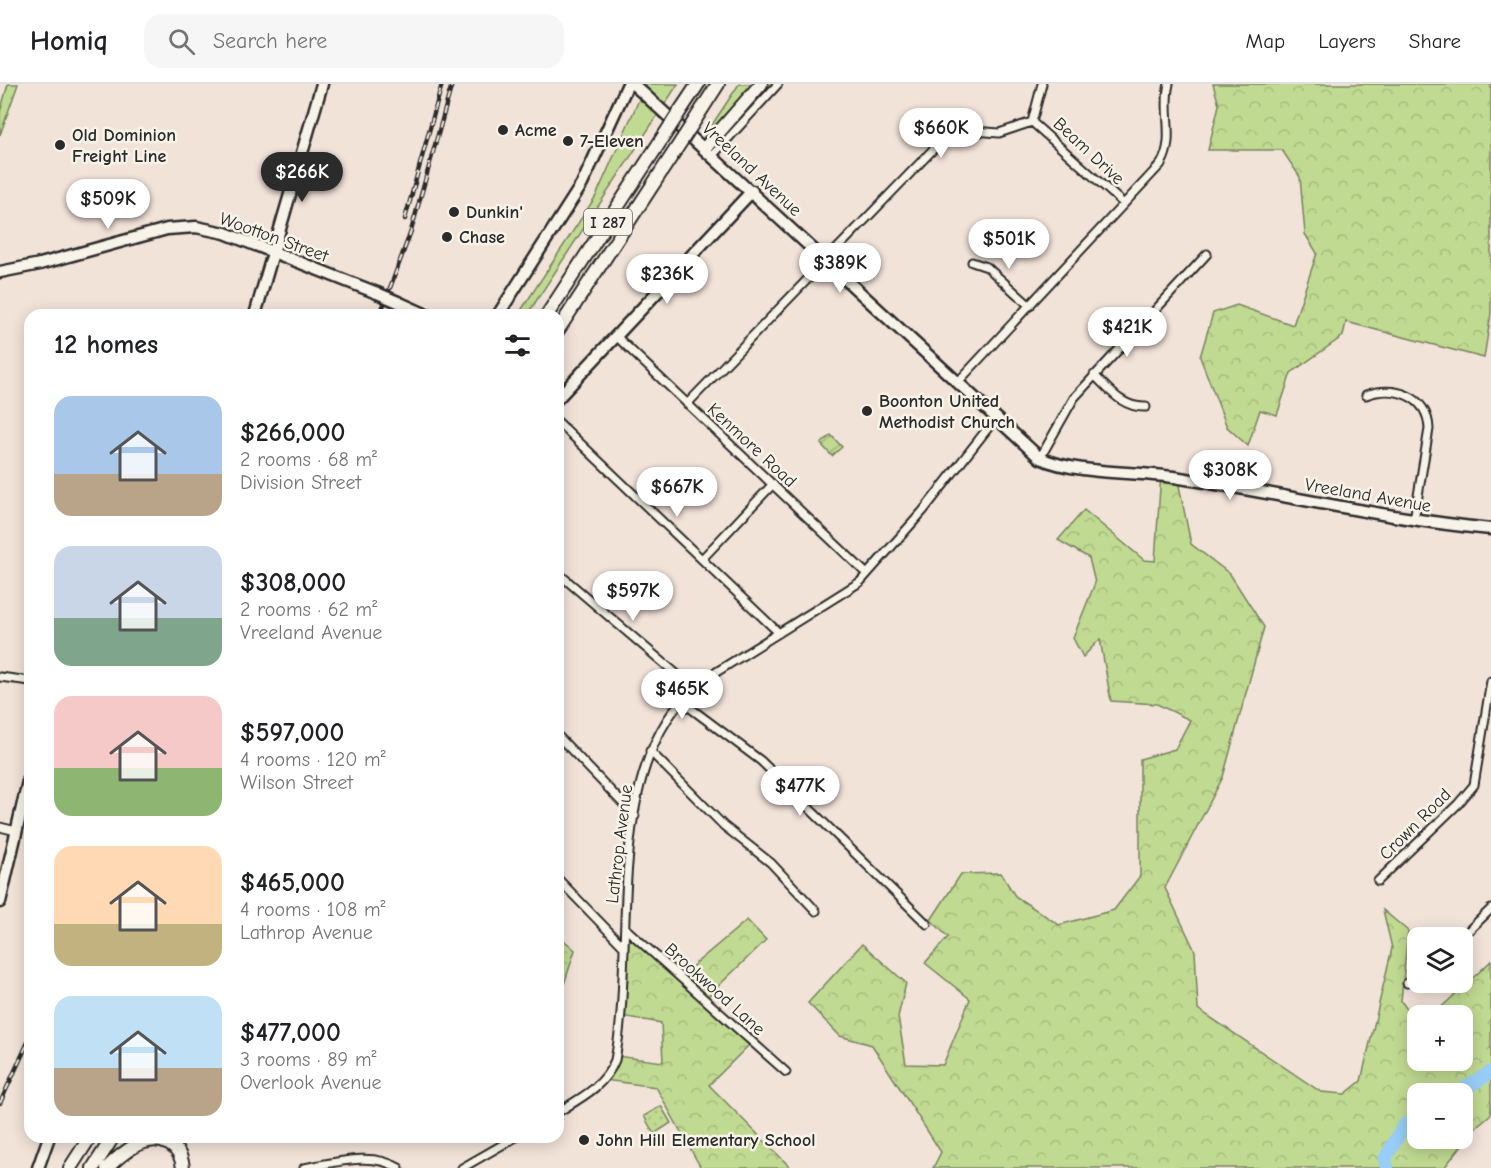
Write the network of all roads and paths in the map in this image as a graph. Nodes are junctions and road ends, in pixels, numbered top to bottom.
1 (322, 84) edge
2 (628, 84) edge
3 (633, 84) edge
4 (698, 84) edge
5 (718, 84) edge
6 (761, 84) edge
7 (778, 84) edge
8 (1042, 84) edge
9 (1169, 84) edge
10 (1032, 122) junction
11 (709, 152) junction
12 (752, 192) junction
13 (1124, 204) junction
14 (272, 252) junction
15 (1207, 254) dead end
16 (825, 260) junction
17 (972, 262) dead end
18 (0, 272) edge
19 (1030, 306) junction
20 (257, 309) edge
21 (414, 309) edge
22 (502, 309) edge
23 (551, 309) edge
24 (564, 321) edge
25 (617, 337) junction
26 (1094, 375) junction
27 (957, 383) junction
28 (564, 392) edge
29 (1366, 395) dead end
30 (687, 404) junction
31 (1146, 406) dead end
32 (995, 419) junction
33 (564, 428) edge
34 (1040, 458) junction
35 (773, 484) junction
36 (1414, 520) junction
37 (1491, 529) edge
38 (702, 559) junction
39 (867, 574) junction
40 (564, 578) edge
41 (779, 633) junction
42 (0, 677) edge
43 (24, 680) edge
44 (1491, 681) edge
45 (693, 688) junction
46 (681, 701) junction
47 (1489, 709) edge
48 (564, 742) edge
49 (650, 751) junction
50 (24, 798) edge
51 (634, 816) junction
52 (0, 827) edge
53 (16, 831) junction
54 (1378, 881) dead end
55 (564, 885) edge
56 (0, 902) edge
57 (1491, 909) edge
58 (816, 911) dead end
59 (927, 924) dead end
60 (1472, 927) edge
61 (625, 928) junction
62 (623, 946) junction
63 (786, 1072) dead end
64 (564, 1108) edge
65 (47, 1143) edge
66 (86, 1143) edge
67 (109, 1143) edge
68 (145, 1143) edge
69 (162, 1143) edge
70 (506, 1143) edge
71 (38, 1168) edge
72 (70, 1168) edge
73 (93, 1168) edge
74 (107, 1168) edge
75 (183, 1168) edge
76 (304, 1168) edge
77 (399, 1168) edge
78 (462, 1168) edge

1 - 14 street
2 - 22 street
3 - 11 street, Vreeland Avenue
4 - 23 highway, I 287, bridge
5 - 24 highway, I 287, bridge
6 - 11 highway
7 - 11 street
8 - 10 street
9 - 13 street
10 - 13 street, Beam Drive
10 - 16 street
11 - 12 street, Vreeland Avenue
12 - 16 street, Vreeland Avenue
12 - 25 street
13 - 19 street
14 - 18 street, Wootton Street
14 - 20 street
14 - 21 street, Wootton Street, bridge
15 - 26 street
16 - 27 street, Vreeland Avenue
16 - 30 street
17 - 19 street
19 - 27 street
25 - 28 street
25 - 30 street, Kenmore Road
26 - 31 street
26 - 34 street
27 - 32 street, Vreeland Avenue
29 - 36 street
30 - 35 street, Kenmore Road
32 - 34 street, Vreeland Avenue
32 - 39 street, Lathrop Avenue
33 - 38 street
34 - 36 street, Vreeland Avenue
35 - 38 street
35 - 39 street, Kenmore Road
36 - 37 street, Vreeland Avenue
38 - 41 street
39 - 41 street, Lathrop Avenue
40 - 45 street
41 - 45 street, Lathrop Avenue
42 - 43 street
44 - 47 street, Crown Road
45 - 46 street, Lathrop Avenue
46 - 49 street, Lathrop Avenue
46 - 59 street
47 - 54 street, Crown Road
48 - 51 street
49 - 51 street, Lathrop Avenue
49 - 58 street
50 - 53 street
51 - 61 street, Lathrop Avenue
52 - 53 street
53 - 56 street
55 - 62 street
57 - 60 street
61 - 62 street, Lathrop Avenue
61 - 63 street, Brookwood Lane
62 - 64 street, Lathrop Avenue
65 - 71 street
66 - 72 highway
67 - 73 highway
68 - 74 highway
69 - 75 highway
70 - 78 street
76 - 77 street

